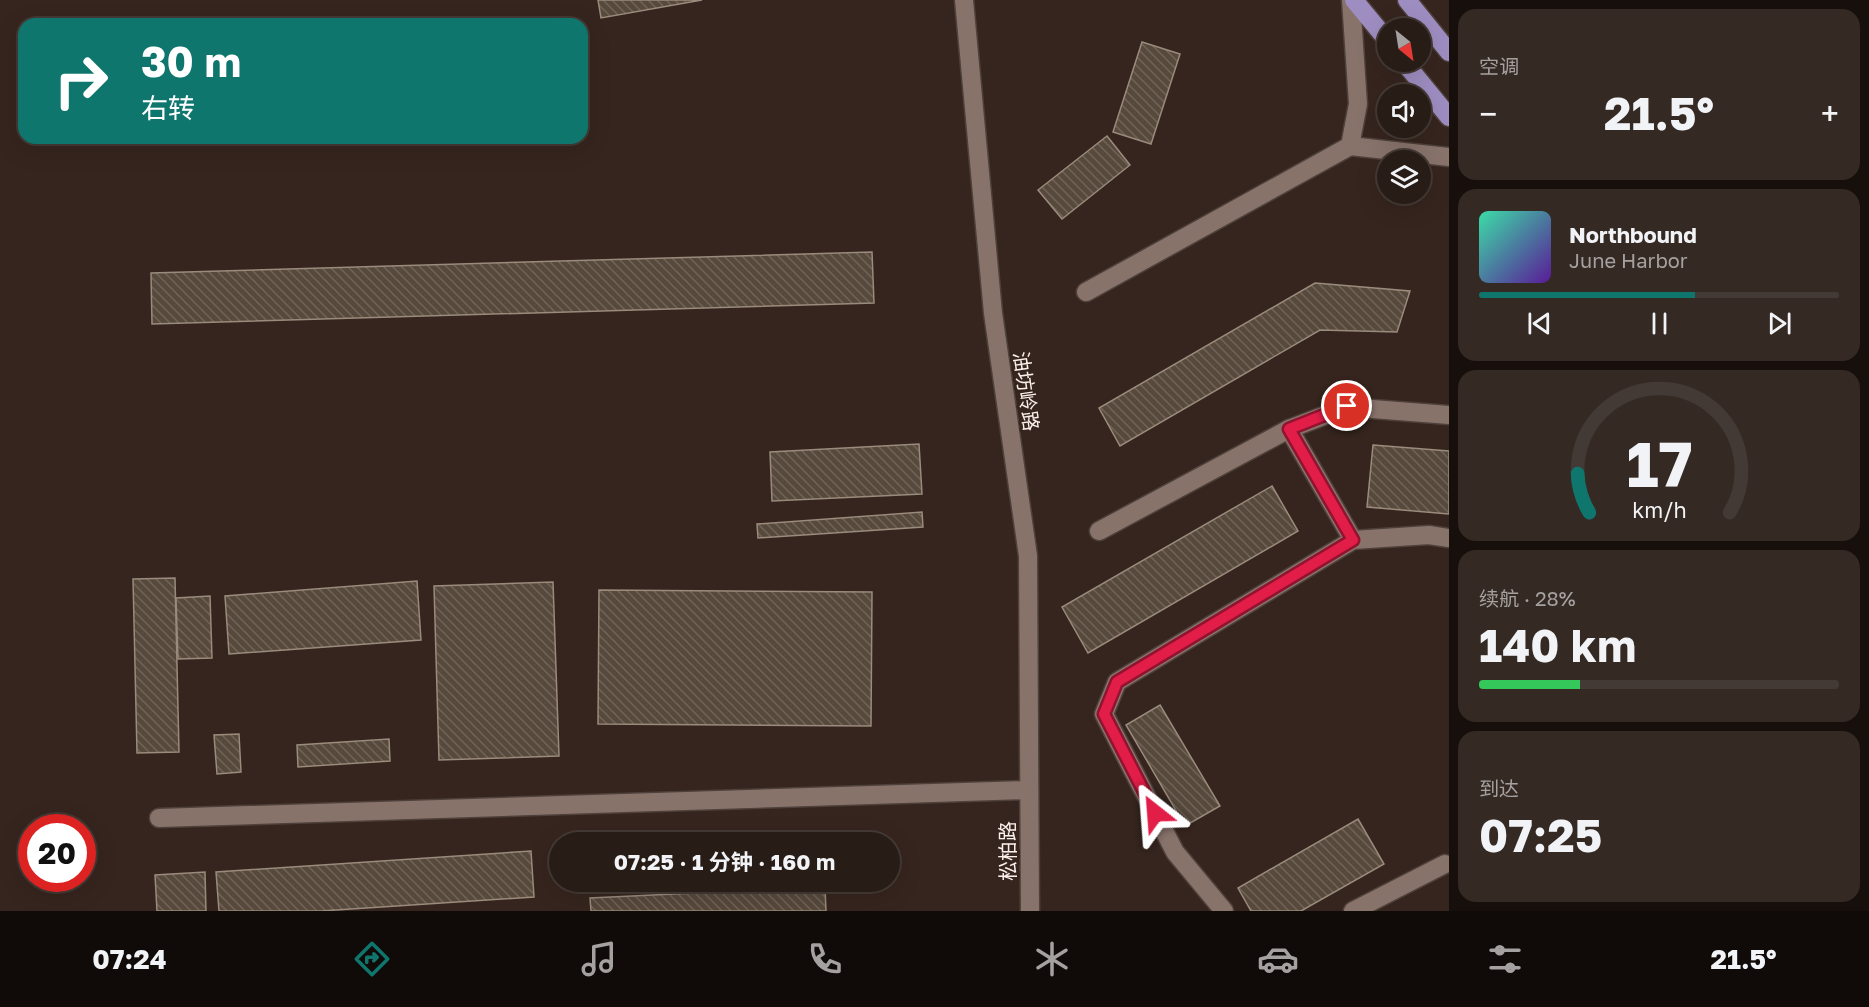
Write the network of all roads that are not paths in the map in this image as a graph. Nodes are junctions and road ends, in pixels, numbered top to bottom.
1 (964, 0) edge
2 (1353, 0) edge
3 (1407, 0) edge
4 (1377, 28) edge
5 (1449, 52) edge
6 (1412, 72) edge
7 (1449, 117) edge
8 (1350, 146) junction
9 (1449, 157) edge
10 (1086, 292) dead end
11 (1449, 416) edge
12 (1289, 429) junction
13 (1099, 531) dead end
14 (1449, 538) edge
15 (1353, 540) junction
16 (1029, 790) junction
17 (159, 818) dead end
18 (1448, 865) edge
19 (1030, 911) edge
20 (1224, 911) edge
21 (1353, 911) edge

1 - 16 street, 油坊岭路
2 - 4 main road
2 - 8 street
3 - 5 main road
6 - 7 main road
8 - 9 street
8 - 10 street
11 - 12 street
12 - 13 street
12 - 15 street
14 - 15 street
15 - 20 street
16 - 17 street
16 - 19 street, 松柏路
18 - 21 street

